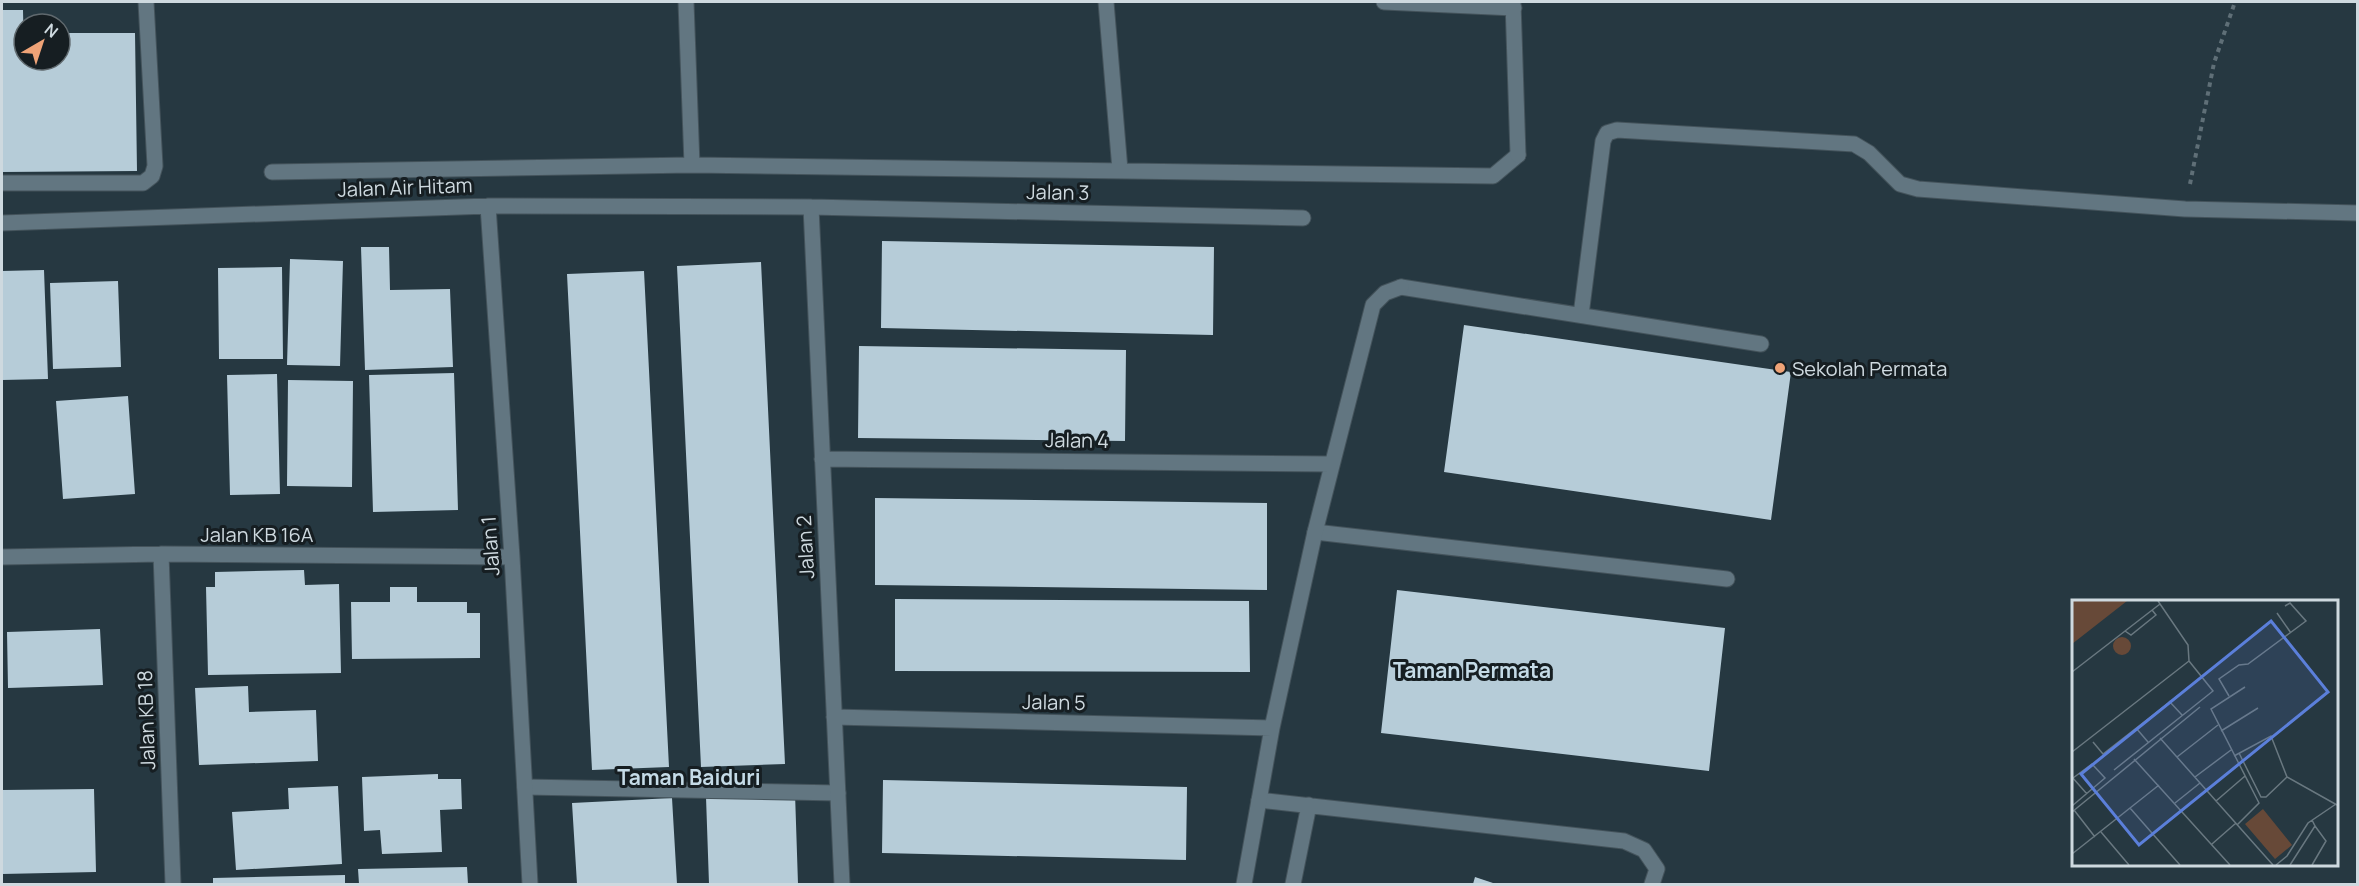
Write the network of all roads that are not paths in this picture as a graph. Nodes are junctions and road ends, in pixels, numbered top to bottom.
1 (146, 2) edge
2 (686, 2) edge
3 (1106, 2) edge
4 (1384, 2) edge
5 (1514, 5) edge
6 (692, 165) junction
7 (1120, 170) junction
8 (272, 172) dead end
9 (2, 183) edge
10 (488, 206) junction
11 (811, 207) junction
12 (2358, 213) edge
13 (1303, 218) dead end
14 (2, 223) edge
15 (1581, 315) junction
16 (1761, 344) dead end
17 (822, 459) junction
18 (1331, 464) junction
19 (1315, 532) junction
20 (161, 554) junction
21 (512, 556) junction
22 (2, 557) edge
23 (1727, 579) dead end
24 (834, 717) junction
25 (1272, 728) junction
26 (525, 788) junction
27 (838, 793) junction
28 (1259, 800) junction
29 (1309, 805) junction
30 (173, 885) edge
31 (530, 885) edge
32 (842, 885) edge
33 (1244, 885) edge
34 (1293, 885) edge
35 (1652, 885) edge

1 - 9 street
2 - 6 street
3 - 7 street
4 - 5 street
5 - 7 street
6 - 7 street
6 - 8 street
10 - 11 street, Jalan Air Hitam
10 - 14 street, Jalan Air Hitam
10 - 21 street, Jalan 1
11 - 13 street, Jalan 3
11 - 17 street, Jalan 2
12 - 15 street
15 - 16 street
15 - 18 street
17 - 18 street, Jalan 4
17 - 24 street, Jalan 2
18 - 19 street
19 - 23 street
19 - 25 street
20 - 21 street, Jalan KB 16A
20 - 22 street, Jalan KB 16A
20 - 30 street, Jalan KB 18
21 - 26 street, Jalan 1
24 - 25 street, Jalan 5
24 - 27 street, Jalan 2
25 - 28 street
26 - 27 street
26 - 31 street, Jalan 1
27 - 32 street, Jalan 2
28 - 29 street
28 - 33 street
29 - 34 street
29 - 35 street

